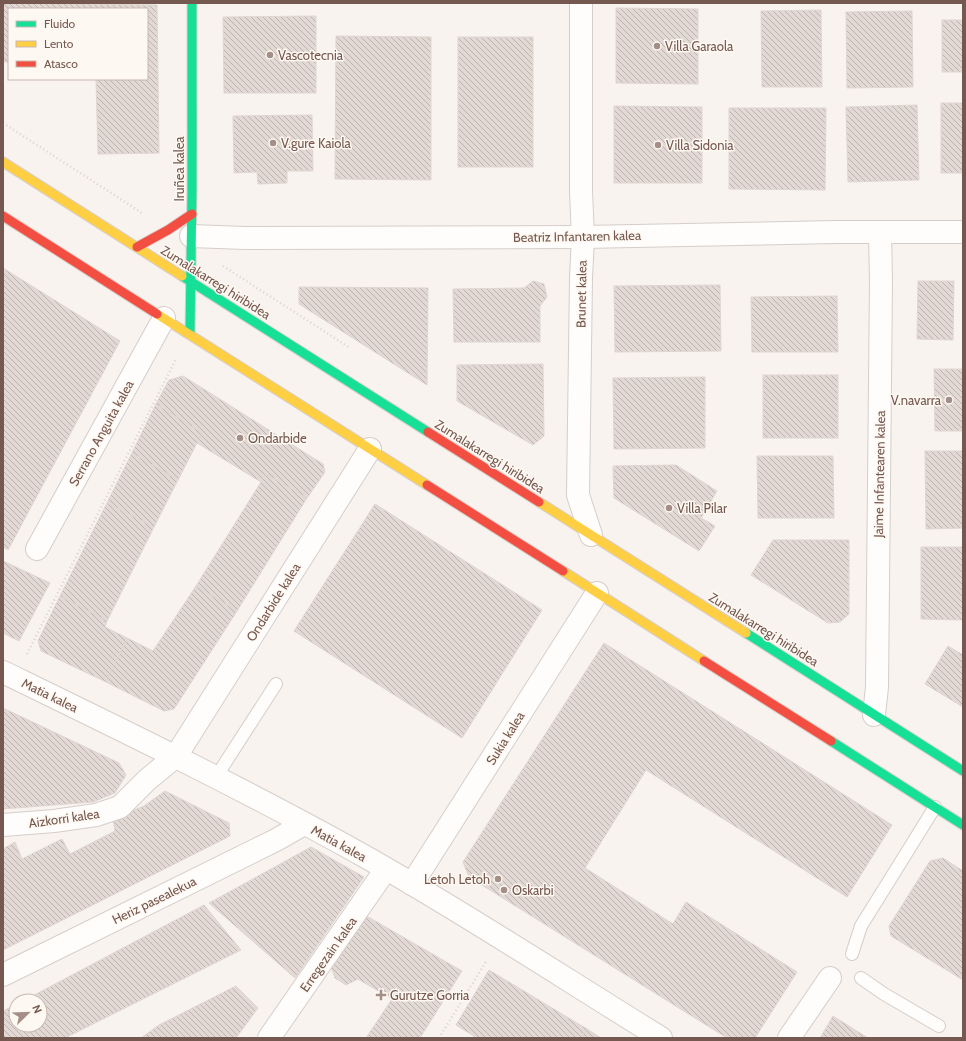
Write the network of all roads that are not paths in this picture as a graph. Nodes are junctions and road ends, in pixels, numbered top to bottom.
1 (192, 3) edge
2 (581, 3) edge
3 (3, 162) edge
4 (192, 214) junction
5 (5, 218) edge
6 (880, 232) junction
7 (963, 232) edge
8 (191, 236) junction
9 (583, 237) junction
10 (137, 247) junction
11 (191, 282) junction
12 (164, 318) junction
13 (190, 334) junction
14 (370, 449) junction
15 (590, 535) junction
16 (37, 549) dead end
17 (597, 593) junction
18 (3, 672) edge
19 (276, 684) dead end
20 (874, 715) junction
21 (176, 756) junction
22 (963, 771) edge
23 (216, 777) junction
24 (935, 807) junction
25 (304, 824) junction
26 (3, 825) edge
27 (963, 825) edge
28 (386, 869) junction
29 (412, 884) junction
30 (852, 954) dead end
31 (3, 975) edge
32 (830, 978) dead end
33 (861, 978) dead end
34 (939, 1026) dead end
35 (269, 1038) edge
36 (661, 1038) edge
37 (789, 1038) edge

1 - 4 main road, Iruñea kalea
2 - 9 street, Brunet kalea
3 - 10 main road, Zumalakarregi hiribidea
4 - 8 main road, Iruñea kalea
4 - 10 main road
5 - 12 main road
6 - 7 street, Beatriz Infantaren kalea
6 - 9 street, Beatriz Infantaren kalea
6 - 20 street, Jaime Infantearen kalea
8 - 9 street, Beatriz Infantaren kalea
8 - 11 main road, Iruñea kalea
9 - 15 street, Brunet kalea
10 - 11 main road, Zumalakarregi hiribidea
11 - 13 main road, Iruñea kalea
11 - 15 main road, Zumalakarregi hiribidea
12 - 13 main road
12 - 16 street, Serrano Anguita kalea
13 - 14 main road
14 - 17 main road
14 - 21 street, Ondarbide kalea
15 - 20 main road, Zumalakarregi hiribidea
17 - 24 main road
17 - 29 street, Sukia kalea
18 - 21 street, Matia kalea
19 - 23 lane
20 - 22 main road, Zumalakarregi hiribidea
21 - 23 street, Matia kalea
21 - 26 street, Aizkorri kalea
23 - 25 street, Matia kalea
24 - 27 main road
24 - 30 lane
25 - 28 street, Matia kalea
25 - 31 street, Heriz pasealekua
28 - 29 street, Matia kalea
28 - 35 street, Erregezain kalea
29 - 36 street, Matia kalea
32 - 37 street
33 - 34 lane

